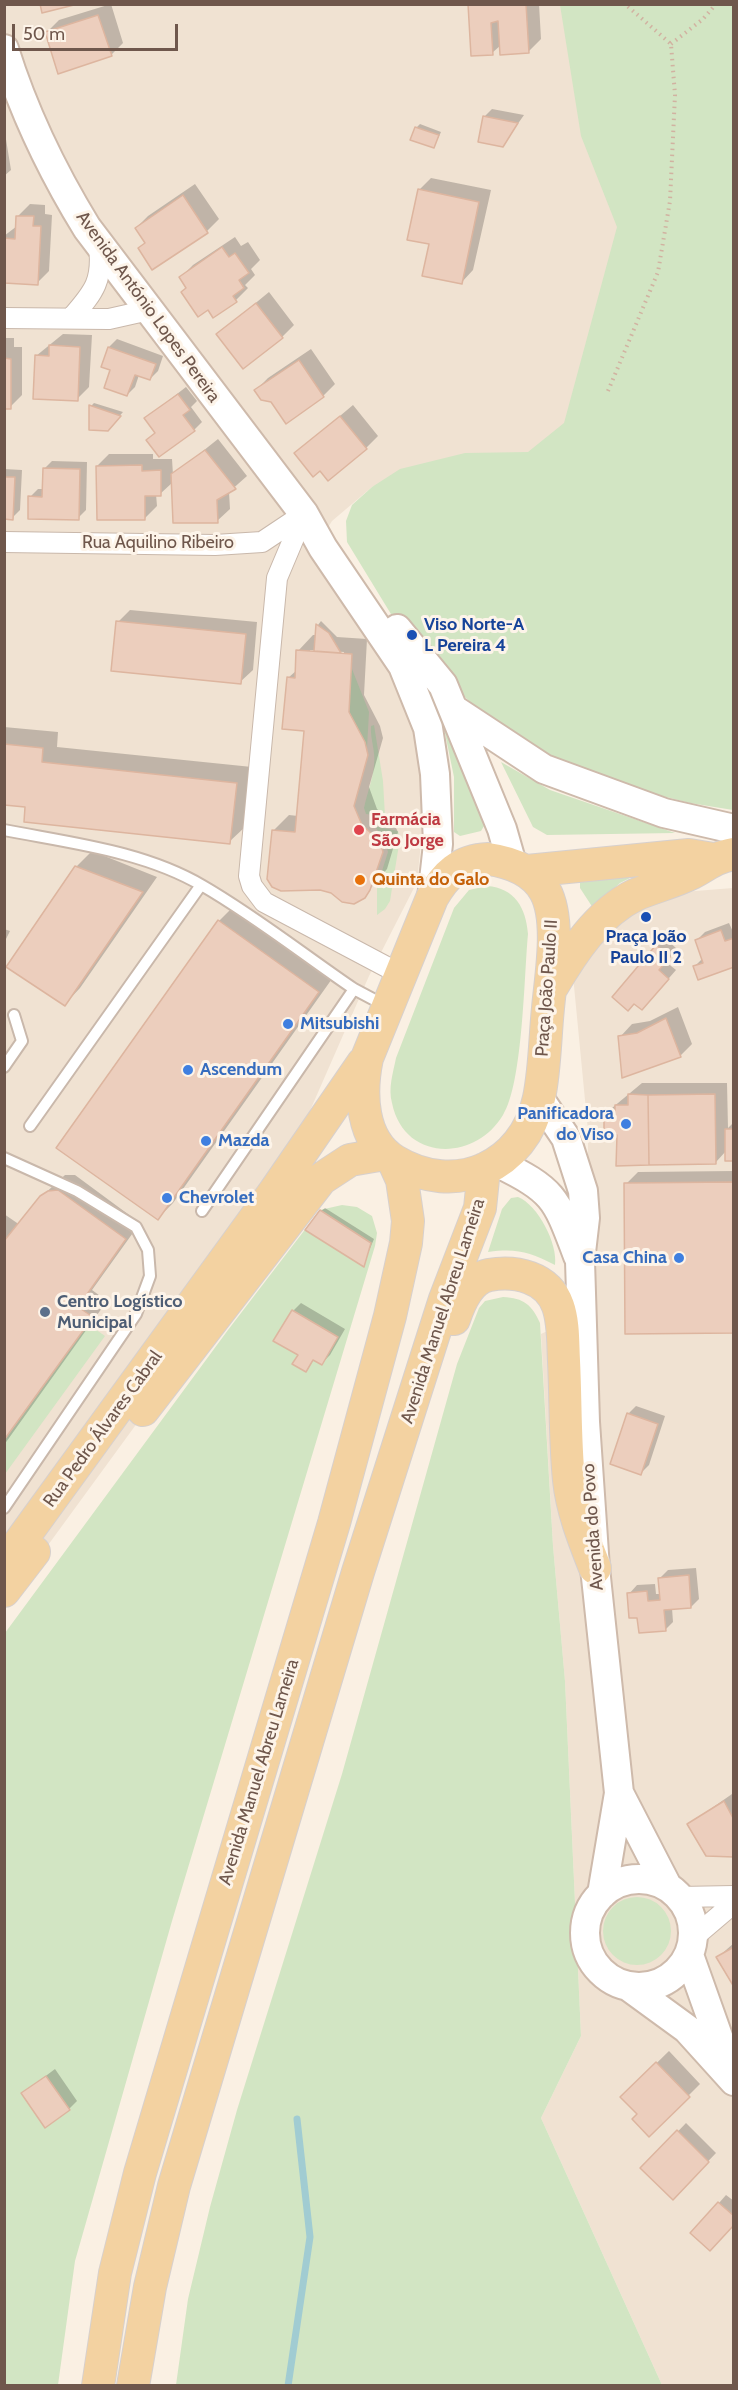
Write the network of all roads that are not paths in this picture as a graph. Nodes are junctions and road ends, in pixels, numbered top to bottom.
1 (6, 62) edge
2 (99, 243) junction
3 (149, 310) junction
4 (72, 317) junction
5 (4, 318) edge
6 (304, 514) junction
7 (4, 542) edge
8 (323, 548) junction
9 (453, 709) junction
10 (734, 829) edge
11 (4, 830) edge
12 (723, 856) edge
13 (520, 868) junction
14 (201, 885) junction
15 (432, 898) junction
16 (400, 974) junction
17 (354, 989) junction
18 (550, 991) junction
19 (387, 1007) junction
20 (14, 1015) dead end
21 (367, 1058) junction
22 (4, 1067) edge
23 (539, 1098) junction
24 (30, 1126) dead end
25 (389, 1157) junction
26 (4, 1158) edge
27 (491, 1166) junction
28 (202, 1211) dead end
29 (580, 1261) junction
30 (4, 1508) edge
31 (376, 1518) junction
32 (7, 1554) edge
33 (595, 1568) junction
34 (4, 1591) edge
35 (619, 1793) junction
36 (674, 1891) junction
37 (602, 1894) junction
38 (734, 1896) edge
39 (734, 1904) edge
40 (691, 1947) junction
41 (628, 1986) junction
42 (734, 2081) edge
43 (98, 2385) edge
44 (133, 2385) edge

1 - 2 street, Avenida António Lopes Pereira
2 - 3 street, Avenida António Lopes Pereira
2 - 4 street
3 - 4 street
3 - 6 street, Avenida António Lopes Pereira
4 - 5 street
6 - 7 street, Rua Aquilino Ribeiro
6 - 8 street, Avenida António Lopes Pereira
6 - 16 street
8 - 9 street, Avenida António Lopes Pereira
8 - 15 street, Avenida António Lopes Pereira
9 - 10 street
9 - 13 street, Avenida António Lopes Pereira
11 - 14 lane
12 - 13 main road
12 - 18 main road
13 - 15 main road
13 - 18 main road, Praça João Paulo II
14 - 17 lane
14 - 24 lane
15 - 16 main road
16 - 19 main road
17 - 19 lane
17 - 28 lane
18 - 23 main road, Praça João Paulo II
19 - 21 main road
20 - 22 lane
21 - 25 main road
21 - 32 main road, Rua Pedro Álvares Cabral
23 - 27 main road, Praça João Paulo II
23 - 29 street, Avenida do Povo
25 - 27 main road
25 - 34 main road, Rua Pedro Álvares Cabral
25 - 43 main road, Avenida Manuel Abreu Lameira
26 - 30 lane
27 - 29 street, Avenida do Povo
27 - 31 main road, Avenida Manuel Abreu Lameira
29 - 33 street, Avenida do Povo
31 - 33 main road
31 - 44 main road, Avenida Manuel Abreu Lameira
33 - 35 street, Avenida do Povo
35 - 36 street, Avenida do Povo
35 - 37 street, Avenida do Povo
36 - 37 street
36 - 38 street
36 - 40 street, Avenida do Povo
37 - 41 street, Avenida do Povo
39 - 40 street
40 - 41 street
40 - 42 street, Avenida do Povo
41 - 42 street, Avenida do Povo

